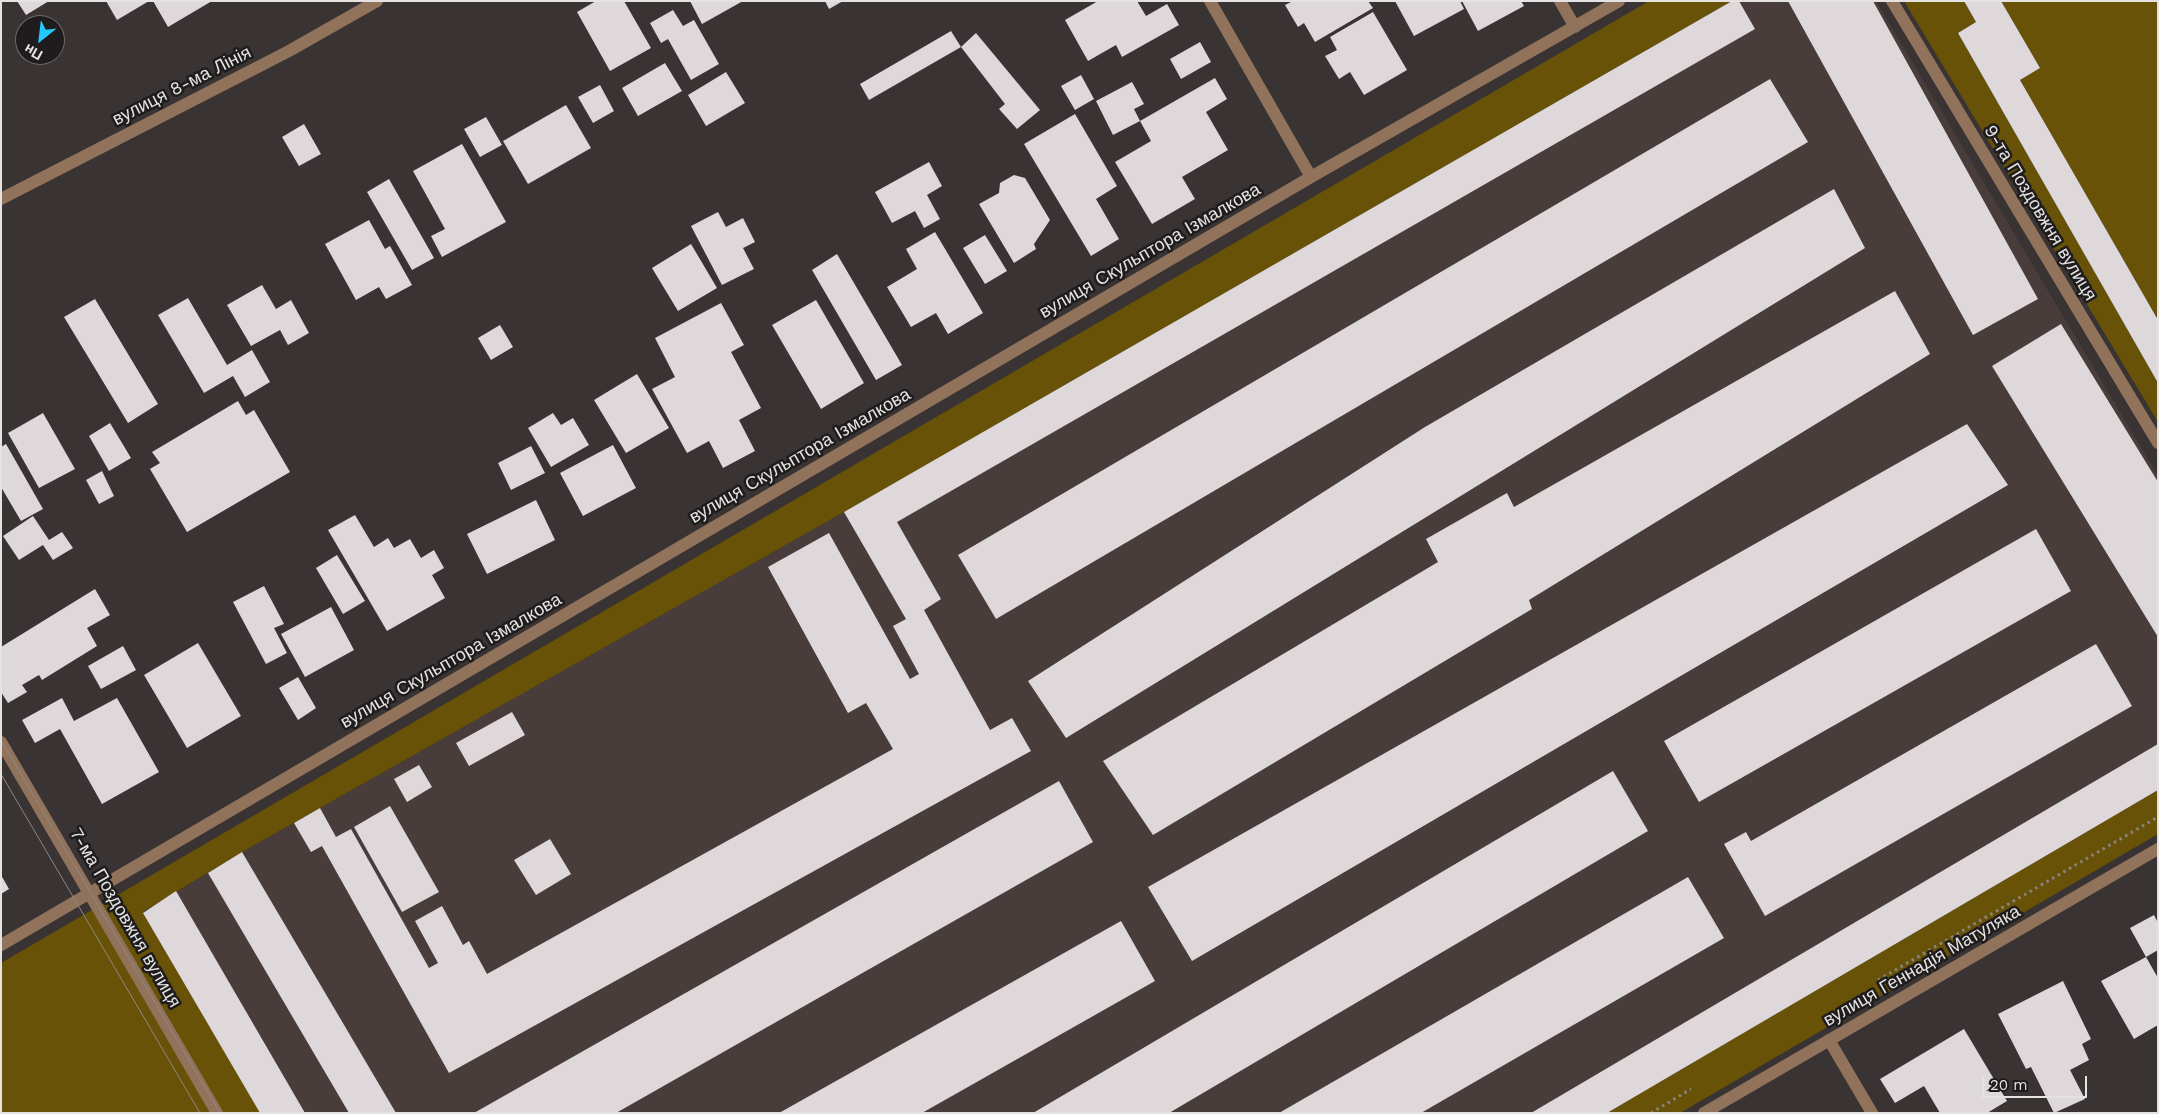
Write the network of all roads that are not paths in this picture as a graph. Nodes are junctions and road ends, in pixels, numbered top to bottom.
1 (377, 1) edge
2 (1210, 1) edge
3 (1560, 1) edge
4 (1619, 1) edge
5 (1892, 1) edge
6 (1575, 27) junction
7 (1311, 177) junction
8 (1, 199) edge
9 (2158, 443) edge
10 (1, 742) edge
11 (2158, 849) edge
12 (91, 892) junction
13 (1, 945) edge
14 (1829, 1040) junction
15 (217, 1113) edge
16 (1704, 1113) edge
17 (1872, 1113) edge

1 - 8 street, вулиця 8-ма Лінія
2 - 7 street
3 - 6 street
4 - 6 street, вулиця Скульптора Ізмалкова
5 - 9 street, 9-та Поздовжня вулиця
6 - 7 street, вулиця Скульптора Ізмалкова
7 - 12 street, вулиця Скульптора Ізмалкова
10 - 12 street, 7-ма Поздовжня вулиця
11 - 14 street, вулиця Геннадія Матуляка
12 - 13 street, вулиця Скульптора Ізмалкова
12 - 15 street, 7-ма Поздовжня вулиця
14 - 16 street, вулиця Геннадія Матуляка
14 - 17 street

